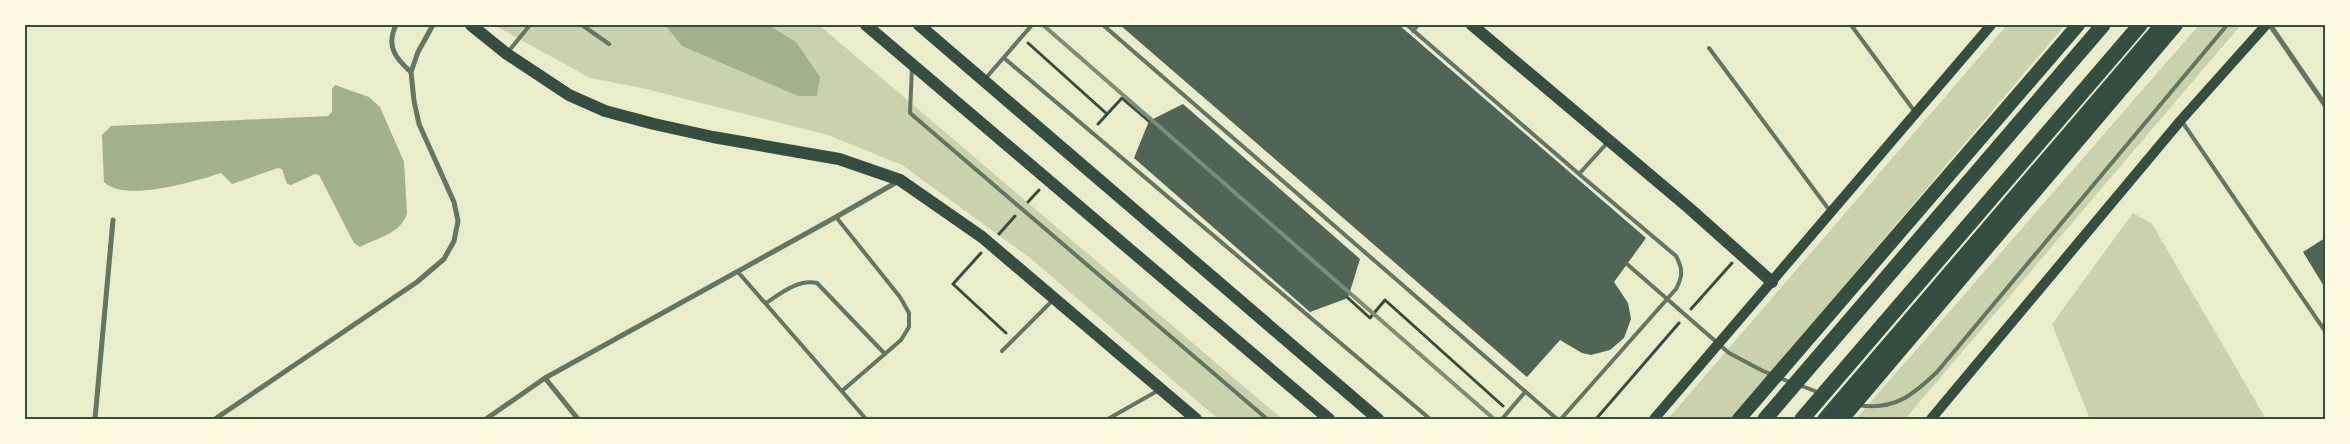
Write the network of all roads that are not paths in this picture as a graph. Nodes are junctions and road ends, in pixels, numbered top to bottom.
1 (396, 25) edge
2 (433, 25) edge
3 (471, 25) edge
4 (530, 25) edge
5 (582, 25) edge
6 (866, 25) edge
7 (919, 25) edge
8 (1032, 25) edge
9 (1103, 25) edge
10 (1406, 25) edge
11 (1418, 25) edge
12 (1851, 25) edge
13 (1990, 25) edge
14 (2078, 25) edge
15 (2103, 25) edge
16 (2140, 25) edge
17 (2162, 25) edge
18 (2176, 25) edge
19 (2228, 25) edge
20 (2266, 25) edge
21 (2270, 25) edge
22 (1475, 26) edge
23 (1413, 31) junction
24 (609, 44) dead end
25 (1709, 48) dead end
26 (507, 54) junction
27 (1004, 58) junction
28 (912, 64) junction
29 (411, 72) junction
30 (983, 81) junction
31 (2325, 105) edge
32 (1916, 114) junction
33 (2181, 120) junction
34 (1609, 140) junction
35 (1579, 174) junction
36 (900, 180) junction
37 (1832, 213) junction
38 (836, 217) junction
39 (114, 220) dead end
40 (1627, 264) dead end
41 (738, 272) junction
42 (1772, 282) junction
43 (1054, 298) junction
44 (766, 304) junction
45 (2325, 331) edge
46 (1002, 351) dead end
47 (885, 354) junction
48 (545, 378) junction
49 (1161, 389) junction
50 (842, 391) junction
51 (1525, 392) junction
52 (95, 419) edge
53 (215, 419) edge
54 (486, 419) edge
55 (578, 419) edge
56 (866, 419) edge
57 (1108, 419) edge
58 (1196, 419) edge
59 (1267, 419) edge
60 (1329, 419) edge
61 (1378, 419) edge
62 (1430, 419) edge
63 (1502, 419) edge
64 (1557, 419) edge
65 (1561, 419) edge
66 (1654, 419) edge
67 (1739, 419) edge
68 (1765, 419) edge
69 (1802, 419) edge
70 (1824, 419) edge
71 (1842, 419) edge
72 (1931, 419) edge

1 - 29 street
2 - 29 street
3 - 26 main road
4 - 26 lane
5 - 24 lane
6 - 28 main road
7 - 30 main road
8 - 27 lane
9 - 51 lane
10 - 23 lane
11 - 23 lane
12 - 32 lane
13 - 32 main road
14 - 67 highway
15 - 68 highway
16 - 69 highway
17 - 70 highway
18 - 71 highway
19 - 40 lane
20 - 33 main road
21 - 31 street
22 - 34 main road
23 - 35 lane
25 - 37 lane
26 - 36 main road
27 - 30 lane
27 - 62 lane
28 - 59 lane
28 - 60 main road
29 - 53 street
30 - 61 main road
32 - 37 main road
33 - 45 lane
33 - 72 main road
34 - 35 lane
34 - 42 main road
35 - 65 lane
36 - 38 street
36 - 43 main road
37 - 42 main road
38 - 41 street
38 - 47 lane
39 - 52 street
41 - 44 lane
41 - 48 street
42 - 66 main road
43 - 46 lane
43 - 49 main road
44 - 47 lane
44 - 50 lane
47 - 50 lane
48 - 54 street
48 - 55 street
49 - 57 lane
49 - 58 main road
50 - 56 lane
51 - 63 lane
51 - 64 lane

